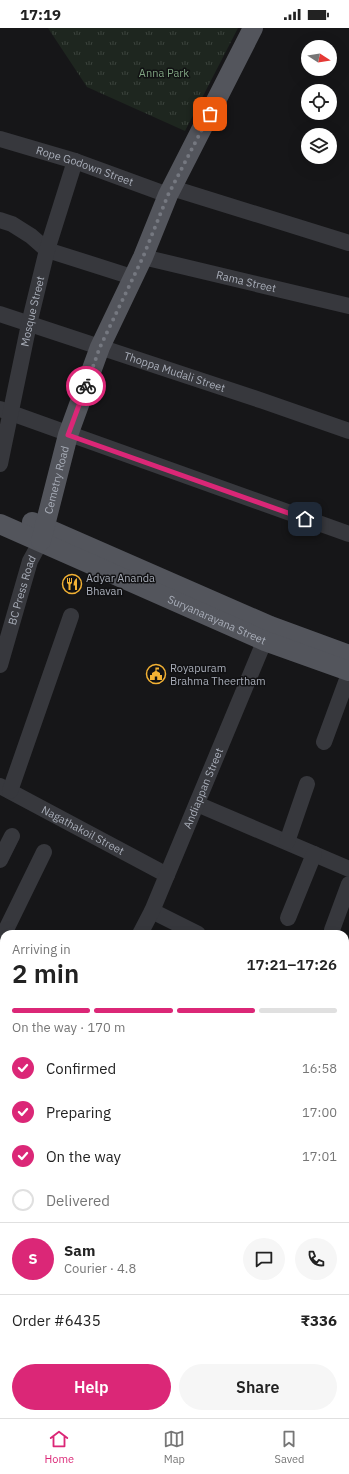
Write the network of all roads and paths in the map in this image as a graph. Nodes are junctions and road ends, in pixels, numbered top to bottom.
1 (253, 28) edge
2 (0, 139) edge
3 (75, 161) junction
4 (170, 191) junction
5 (0, 220) edge
6 (349, 243) edge
7 (47, 250) junction
8 (143, 257) junction
9 (132, 277) junction
10 (349, 306) edge
11 (0, 314) edge
12 (29, 324) junction
13 (100, 347) junction
14 (5, 411) edge
15 (349, 431) edge
16 (68, 435) junction
17 (0, 464) edge
18 (0, 512) edge
19 (0, 524) edge
20 (42, 533) junction
21 (349, 534) edge
22 (71, 616) dead end
23 (268, 634) junction
24 (349, 655) edge
25 (0, 665) edge
26 (349, 671) edge
27 (349, 674) edge
28 (324, 742) dead end
29 (307, 784) dead end
30 (5, 788) edge
31 (197, 804) junction
32 (12, 836) dead end
33 (287, 842) junction
34 (44, 852) dead end
35 (314, 854) junction
36 (0, 860) edge
37 (349, 869) edge
38 (167, 875) junction
39 (349, 884) edge
40 (152, 911) junction
41 (288, 918) dead end
42 (4, 930) edge
43 (142, 930) edge
44 (190, 930) edge
45 (332, 930) dead end

1 - 4 main road, Cemetry Road
2 - 3 street, Rope Godown Street
3 - 4 street, Rope Godown Street
3 - 7 street, Mosque Street
4 - 6 street, Rope Godown Street
4 - 8 main road, Cemetry Road
5 - 7 street
7 - 9 street
7 - 12 street, Mosque Street
8 - 9 main road, Cemetry Road
8 - 10 street, Rama Street
9 - 13 main road, Cemetry Road
11 - 12 street, Thoppa Mudali Street
12 - 13 street, Thoppa Mudali Street
12 - 14 street, Mosque Street
13 - 15 street, Thoppa Mudali Street
13 - 16 main road, Cemetry Road
14 - 16 street
14 - 17 street, Mosque Street
16 - 20 main road, Cemetry Road
16 - 21 street
18 - 20 main road, Suryanarayana Street
19 - 20 main road, Suryanarayana Street
20 - 23 main road, Suryanarayana Street
20 - 25 street, BC Press Road
22 - 30 street
23 - 24 main road, Suryanarayana Street
23 - 26 main road, Suryanarayana Street
23 - 31 street, Andiappan Street
27 - 28 street
29 - 33 street
30 - 38 street, Nagathakoil Street
31 - 33 street
31 - 38 street, Andiappan Street
32 - 36 street
33 - 35 street
34 - 42 street
35 - 37 street
35 - 41 street
38 - 40 street, Andiappan Street
39 - 45 street
40 - 43 street, Andiappan Street
40 - 44 street

